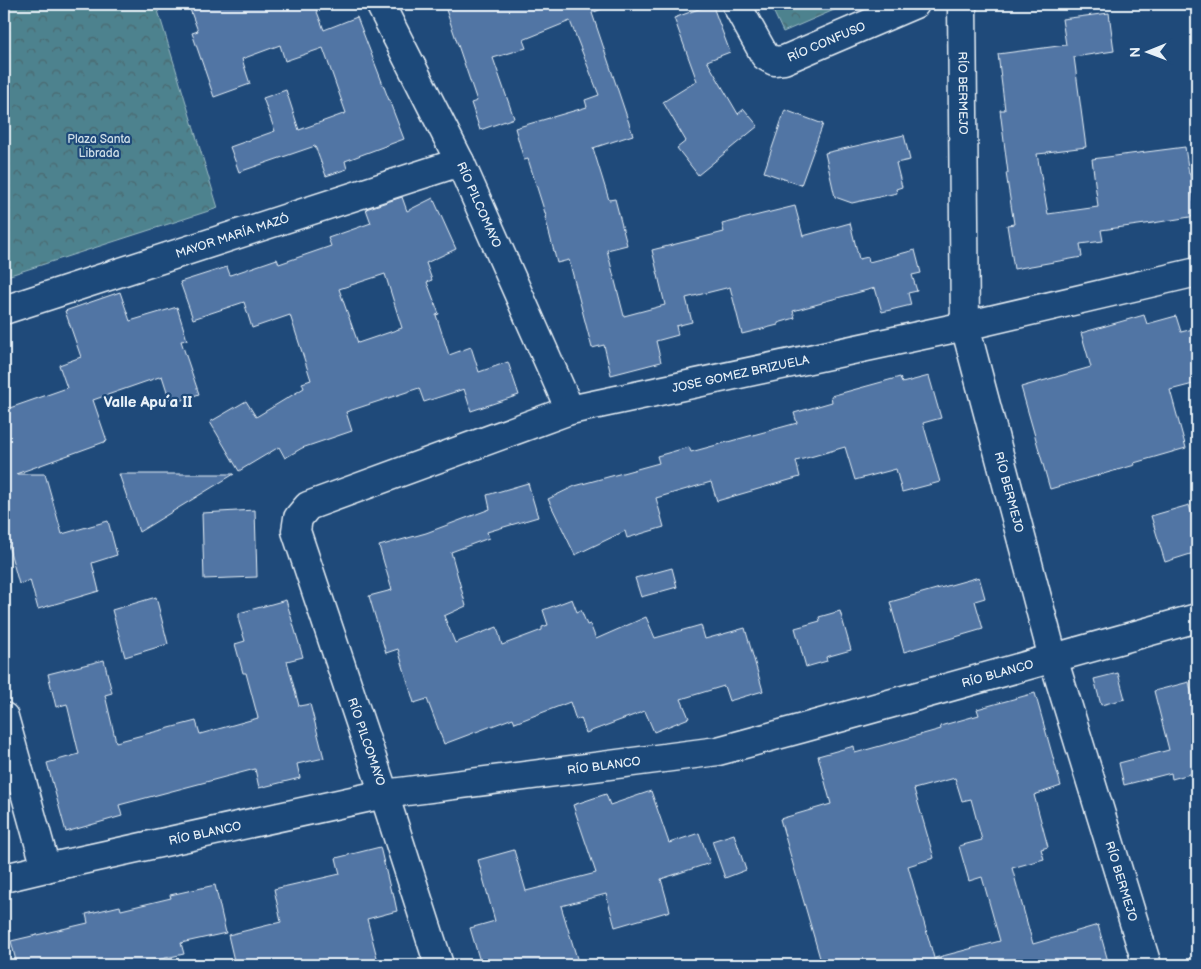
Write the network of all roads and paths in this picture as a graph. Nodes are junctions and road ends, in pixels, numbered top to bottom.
1 (380, 4) edge
2 (736, 4) edge
3 (915, 4) edge
4 (962, 4) edge
5 (460, 162) junction
6 (1197, 272) edge
7 (4, 310) edge
8 (966, 326) junction
9 (570, 410) junction
10 (298, 518) joint
11 (1197, 618) edge
12 (1052, 658) junction
13 (4, 717) edge
14 (384, 794) junction
15 (46, 868) junction
16 (4, 878) edge
17 (439, 965) edge
18 (1147, 965) edge

1 - 5 street, RÍO PILCOMAYO
2 - 3 street, RÍO CONFUSO
4 - 8 street, RÍO BERMEJO
5 - 7 street, MAYOR MARÍA MAZÓ
5 - 9 street, RÍO PILCOMAYO
6 - 8 street, JOSE GOMEZ BRIZUELA
8 - 9 street, JOSE GOMEZ BRIZUELA
8 - 12 street, RÍO BERMEJO
9 - 10 street, JOSE GOMEZ BRIZUELA
10 - 14 street, RÍO PILCOMAYO
11 - 12 street, RÍO BLANCO
12 - 14 street, RÍO BLANCO
12 - 18 street, RÍO BERMEJO
13 - 15 street
14 - 15 street, RÍO BLANCO
14 - 17 street, RÍO PILCOMAYO
15 - 16 street, RÍO BLANCO

